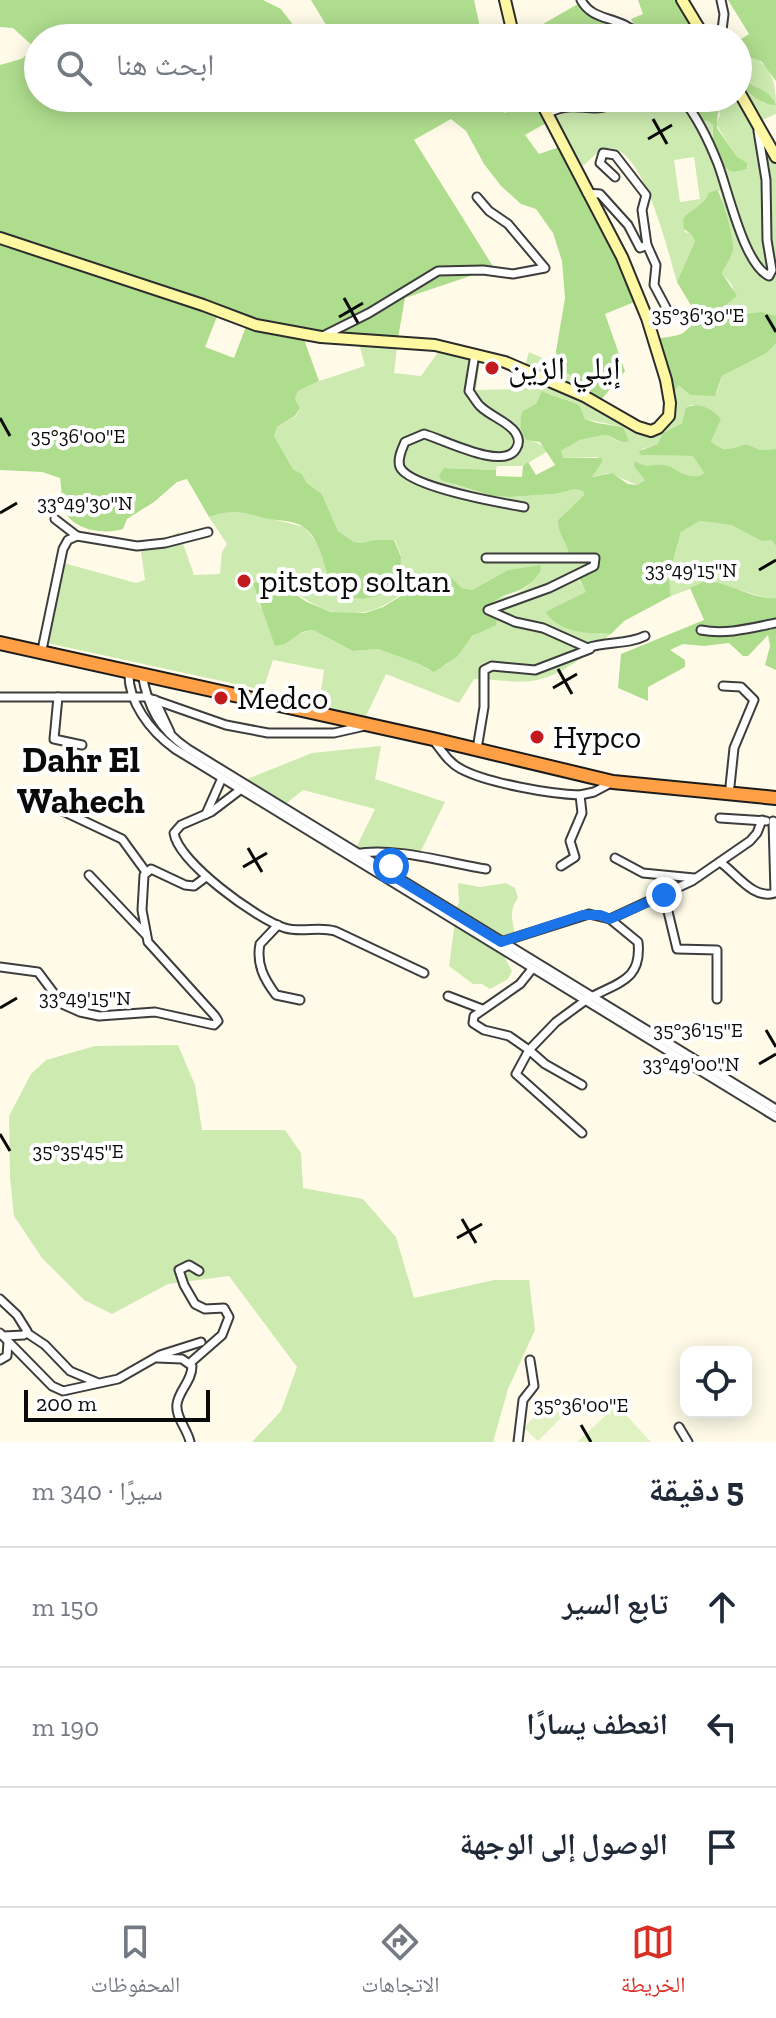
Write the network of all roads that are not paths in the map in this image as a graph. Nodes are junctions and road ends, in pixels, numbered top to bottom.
1 (505, 0) edge
2 (581, 0) edge
3 (682, 0) edge
4 (721, 0) edge
5 (511, 24) edge
6 (626, 24) edge
7 (697, 24) edge
8 (723, 24) edge
9 (552, 112) edge
10 (692, 112) edge
11 (751, 112) edge
12 (547, 114) joint
13 (757, 123) junction
14 (776, 157) edge
15 (615, 177) dead end
16 (587, 193) junction
17 (477, 197) dead end
18 (0, 238) edge
19 (647, 245) junction
20 (670, 315) dead end
21 (321, 337) junction
22 (475, 354) junction
23 (524, 507) dead end
24 (55, 519) dead end
25 (208, 532) dead end
26 (77, 536) junction
27 (486, 558) dead end
28 (776, 623) edge
29 (701, 630) dead end
30 (0, 635) edge
31 (645, 636) dead end
32 (0, 643) edge
33 (43, 645) junction
34 (587, 648) junction
35 (135, 672) junction
36 (723, 686) dead end
37 (0, 697) edge
38 (58, 697) junction
39 (133, 697) junction
40 (146, 697) junction
41 (155, 700) junction
42 (367, 725) junction
43 (173, 738) junction
44 (433, 739) junction
45 (478, 743) junction
46 (82, 745) dead end
47 (516, 756) junction
48 (222, 778) junction
49 (613, 782) junction
50 (730, 786) junction
51 (711, 788) junction
52 (240, 790) junction
53 (776, 791) edge
54 (580, 795) junction
55 (776, 798) edge
56 (50, 805) dead end
57 (206, 814) junction
58 (720, 818) dead end
59 (762, 820) junction
60 (774, 822) edge
61 (355, 856) junction
62 (615, 858) dead end
63 (398, 859) junction
64 (424, 859) junction
65 (720, 862) junction
66 (561, 866) dead end
67 (486, 869) dead end
68 (146, 872) junction
69 (390, 874) junction
70 (89, 875) dead end
71 (206, 877) junction
72 (696, 878) junction
73 (664, 895) junction
74 (610, 919) junction
75 (278, 925) junction
76 (145, 935) junction
77 (501, 942) junction
78 (521, 958) junction
79 (0, 967) edge
80 (532, 969) junction
81 (424, 973) dead end
82 (448, 996) dead end
83 (588, 999) junction
84 (717, 999) dead end
85 (300, 1000) dead end
86 (482, 1009) junction
87 (529, 1050) junction
88 (582, 1085) dead end
89 (764, 1106) junction
90 (776, 1109) edge
91 (776, 1117) edge
92 (582, 1133) dead end
93 (199, 1271) dead end
94 (0, 1299) edge
95 (8, 1307) junction
96 (0, 1312) edge
97 (27, 1333) junction
98 (4, 1337) edge
99 (201, 1342) dead end
100 (153, 1358) junction
101 (0, 1360) edge
102 (530, 1360) dead end
103 (190, 1363) junction
104 (97, 1383) junction
105 (679, 1427) dead end
106 (190, 1442) edge
107 (518, 1442) edge
108 (688, 1442) edge

1 - 5 main road
2 - 6 street
3 - 7 main road
4 - 8 street
9 - 12 street
10 - 13 street
11 - 13 main road
12 - 16 main road
13 - 14 main road
15 - 19 street
16 - 19 street
16 - 22 main road
17 - 21 street
18 - 21 main road
19 - 20 street
21 - 22 main road
22 - 23 street
24 - 26 street
25 - 26 street
26 - 33 street
27 - 34 street
28 - 29 street
30 - 33 highway
31 - 34 street
32 - 35 highway
33 - 45 highway
34 - 45 street
35 - 39 street
35 - 40 street
35 - 42 highway
36 - 50 street
37 - 38 street
38 - 39 street
38 - 46 street
39 - 40 street
39 - 48 street
40 - 41 street
40 - 43 street
41 - 42 street
41 - 43 street
42 - 44 highway
43 - 61 street
44 - 47 highway
44 - 54 street
45 - 47 highway
47 - 49 highway
47 - 51 highway
48 - 52 street
48 - 57 street
49 - 51 highway
49 - 54 street
50 - 51 highway
50 - 53 highway
51 - 55 highway
52 - 57 street
52 - 61 street
54 - 66 street
56 - 68 street
57 - 71 street
58 - 59 street
59 - 60 street
59 - 65 street
60 - 65 street
61 - 63 street
61 - 64 street
61 - 69 street
61 - 78 street
62 - 72 street
63 - 64 street
63 - 69 street
64 - 67 street
65 - 72 street
68 - 71 street
68 - 76 street
69 - 77 street
70 - 76 street
71 - 75 street
72 - 73 street
73 - 74 street
73 - 84 street
74 - 77 street
74 - 83 street
75 - 81 street
75 - 85 street
76 - 79 street
77 - 78 street
78 - 80 street
78 - 83 street
80 - 83 street
80 - 86 street
82 - 86 street
83 - 87 street
83 - 89 street
86 - 87 street
87 - 88 street
87 - 92 street
89 - 90 street
89 - 91 street
93 - 103 street
94 - 95 street
95 - 96 street
95 - 97 street
97 - 98 street
97 - 104 street
98 - 101 street
98 - 104 street
99 - 100 street
100 - 103 street
100 - 104 street
102 - 107 street
103 - 106 street
105 - 108 street

